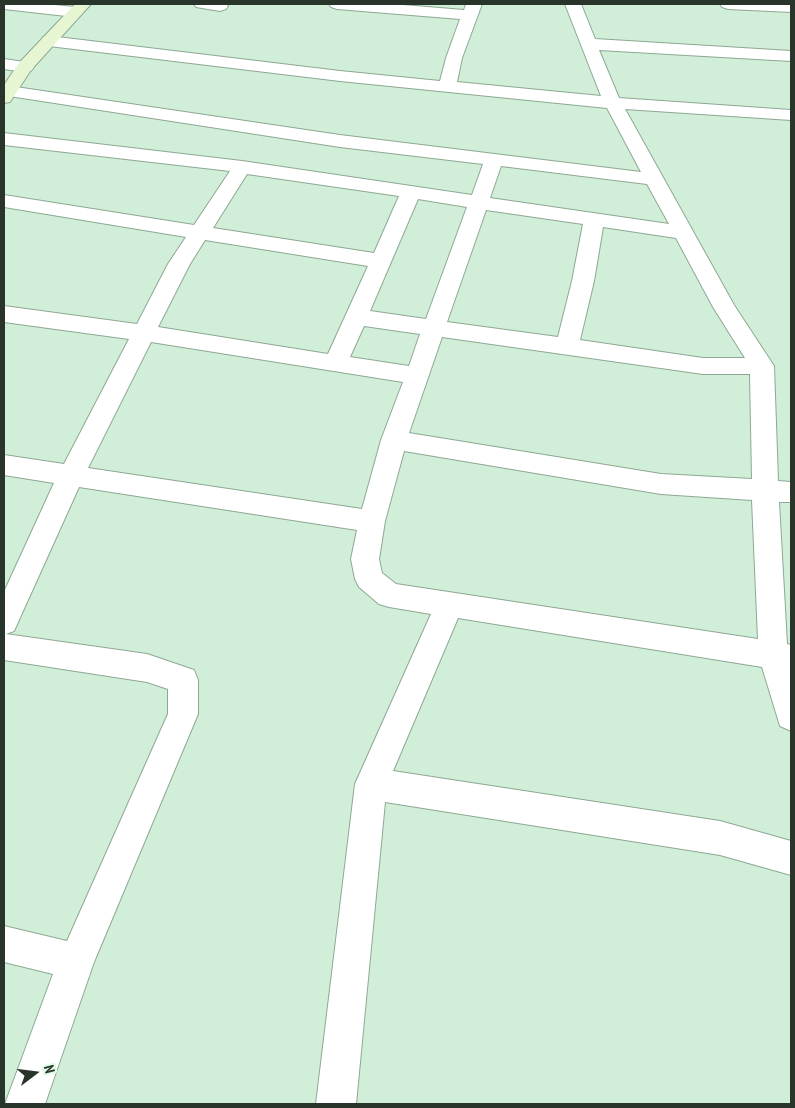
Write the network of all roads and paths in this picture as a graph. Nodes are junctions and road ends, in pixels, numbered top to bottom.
1 (4, 4) edge
2 (202, 4) edge
3 (337, 4) edge
4 (573, 4) edge
5 (728, 4) edge
6 (220, 6) dead end
7 (791, 7) edge
8 (79, 8) edge
9 (472, 9) edge
10 (49, 41) junction
11 (589, 44) junction
12 (791, 56) edge
13 (4, 64) edge
14 (25, 67) junction
15 (447, 87) junction
16 (6, 95) edge
17 (613, 103) junction
18 (791, 115) edge
19 (4, 139) edge
20 (494, 160) junction
21 (242, 167) junction
22 (654, 179) junction
23 (411, 192) junction
24 (4, 201) edge
25 (479, 202) junction
26 (594, 220) junction
27 (200, 232) junction
28 (684, 233) junction
29 (381, 261) junction
30 (4, 314) edge
31 (356, 317) junction
32 (435, 327) junction
33 (144, 333) junction
34 (567, 346) junction
35 (336, 363) junction
36 (762, 366) junction
37 (417, 376) junction
38 (394, 440) junction
39 (4, 465) edge
40 (71, 475) junction
41 (779, 492) edge
42 (372, 521) junction
43 (450, 604) junction
44 (4, 622) edge
45 (4, 647) edge
46 (782, 656) edge
47 (791, 716) edge
48 (371, 784) junction
49 (791, 858) edge
50 (4, 944) edge
51 (76, 961) junction
52 (25, 1104) edge
53 (336, 1104) edge

1 - 8 street
2 - 6 street
3 - 9 street
4 - 11 street
5 - 7 street
8 - 10 street
9 - 15 street
10 - 14 street
10 - 15 street
11 - 12 street
11 - 17 street
13 - 14 street
14 - 16 street
15 - 17 street
16 - 20 street
17 - 18 street
17 - 22 street
19 - 21 street
20 - 22 street
20 - 25 street
21 - 23 street
21 - 27 street
22 - 28 street
23 - 25 street
23 - 29 street
24 - 27 street
25 - 26 street
25 - 32 street
26 - 28 street
26 - 34 street
27 - 29 street
27 - 33 street
28 - 36 street
29 - 31 street
30 - 33 street
31 - 32 street
31 - 35 street
32 - 34 street
32 - 37 street
33 - 35 street
33 - 40 street
34 - 36 street
35 - 37 street
36 - 41 street
37 - 38 street
38 - 41 street
38 - 42 street
39 - 40 street
40 - 42 street
40 - 44 street
41 - 46 street
42 - 43 street
43 - 46 street
43 - 48 street
45 - 51 street
46 - 47 street
48 - 49 street
48 - 53 street
50 - 51 street
51 - 52 street

